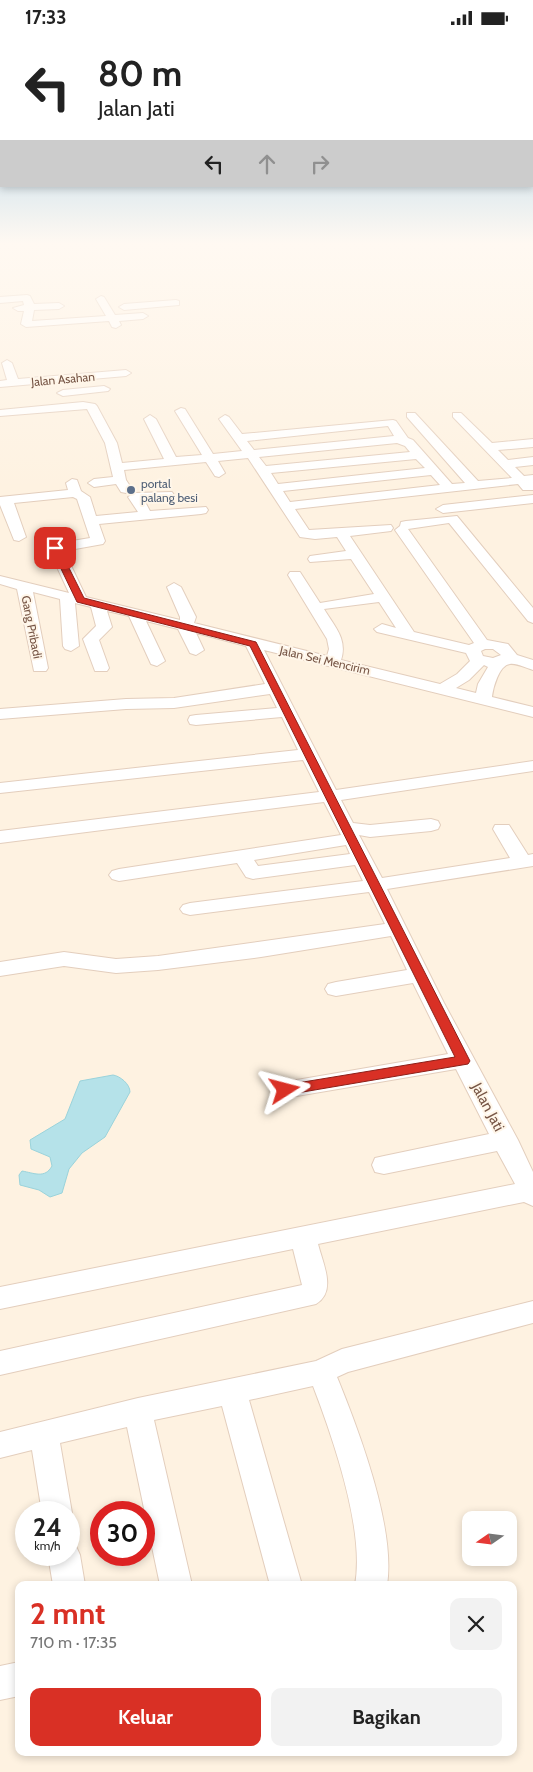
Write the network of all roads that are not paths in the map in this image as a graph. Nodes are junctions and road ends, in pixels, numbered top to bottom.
1 (7, 363) dead end
2 (126, 373) dead end
3 (96, 376) junction
4 (34, 381) junction
5 (14, 383) junction
6 (0, 384) edge
7 (104, 389) junction
8 (50, 395) dead end
9 (111, 400) dead end
10 (47, 408) junction
11 (181, 411) dead end
12 (0, 413) edge
13 (411, 415) dead end
14 (457, 415) dead end
15 (313, 417) dead end
16 (150, 419) dead end
17 (248, 423) dead end
18 (323, 429) junction
19 (238, 438) junction
20 (402, 439) junction
21 (533, 443) edge
22 (334, 445) junction
23 (489, 447) junction
24 (249, 453) junction
25 (419, 455) junction
26 (210, 457) junction
27 (346, 461) junction
28 (533, 461) edge
29 (176, 462) junction
30 (148, 464) junction
31 (506, 464) junction
32 (263, 470) junction
33 (433, 471) junction
34 (219, 473) dead end
35 (187, 475) dead end
36 (359, 478) junction
37 (121, 479) junction
38 (528, 480) edge
39 (94, 483) dead end
40 (475, 485) junction
41 (274, 488) junction
42 (448, 488) junction
43 (429, 491) junction
44 (533, 491) edge
45 (373, 497) junction
46 (533, 499) edge
47 (3, 500) edge
48 (286, 506) junction
49 (201, 510) dead end
50 (448, 514) junction
51 (146, 515) junction
52 (90, 521) junction
53 (393, 521) junction
54 (341, 533) junction
55 (19, 537) dead end
56 (354, 554) junction
57 (315, 559) dead end
58 (295, 575) dead end
59 (0, 581) edge
60 (24, 587) junction
61 (174, 587) dead end
62 (383, 597) junction
63 (73, 599) junction
64 (98, 605) junction
65 (326, 605) dead end
66 (134, 614) junction
67 (533, 618) edge
68 (185, 627) junction
69 (382, 629) dead end
70 (409, 636) junction
71 (253, 644) junction
72 (71, 646) dead end
73 (196, 650) dead end
74 (478, 652) junction
75 (503, 660) junction
76 (157, 661) dead end
77 (333, 661) junction
78 (533, 665) edge
79 (40, 668) dead end
80 (100, 668) dead end
81 (463, 677) junction
82 (274, 688) junction
83 (442, 690) junction
84 (484, 691) junction
85 (286, 712) junction
86 (533, 712) edge
87 (0, 714) edge
88 (196, 720) dead end
89 (308, 754) junction
90 (533, 766) edge
91 (0, 788) edge
92 (329, 796) junction
93 (431, 825) dead end
94 (502, 829) dead end
95 (348, 833) junction
96 (0, 837) edge
97 (242, 856) junction
98 (361, 858) junction
99 (528, 861) edge
100 (119, 875) dead end
101 (376, 885) junction
102 (190, 909) dead end
103 (408, 950) junction
104 (0, 969) edge
105 (336, 989) dead end
106 (463, 1061) junction
107 (285, 1090) dead end
108 (506, 1140) junction
109 (384, 1165) dead end
110 (532, 1193) edge
111 (303, 1237) junction
112 (0, 1298) edge
113 (533, 1312) edge
114 (0, 1363) edge
115 (321, 1372) junction
116 (232, 1390) junction
117 (138, 1411) junction
118 (44, 1434) junction
119 (0, 1445) edge
120 (55, 1501) edge
121 (66, 1566) edge
122 (68, 1581) edge
123 (175, 1581) edge
124 (285, 1581) edge
125 (370, 1581) edge
126 (15, 1680) edge
127 (0, 1683) edge

1 - 5 street
2 - 3 street, Jalan Asahan
3 - 4 street, Jalan Asahan
3 - 7 street
4 - 5 street, Jalan Asahan
4 - 10 street
5 - 6 street, Jalan Asahan
7 - 8 street
7 - 9 street
10 - 12 street
10 - 37 street
11 - 26 street
13 - 40 street
14 - 23 street
15 - 18 street
16 - 29 street
17 - 19 street
18 - 19 street
18 - 20 street
18 - 22 street
19 - 24 street
20 - 22 street
20 - 25 street
21 - 23 street
22 - 24 street
22 - 27 street
23 - 31 street
24 - 26 street
24 - 32 street
25 - 27 street
25 - 33 street
26 - 29 street
26 - 34 street
27 - 32 street
27 - 36 street
28 - 31 street
29 - 30 street
29 - 35 street
30 - 37 street
30 - 51 street
31 - 38 street
32 - 41 street
33 - 36 street
33 - 42 street
36 - 41 street
36 - 45 street
37 - 39 street
38 - 40 street
38 - 44 street
40 - 42 street
41 - 48 street
42 - 43 street
43 - 45 street
43 - 50 street
45 - 48 street
45 - 53 street
46 - 50 street
47 - 52 street
47 - 55 street
48 - 54 street
49 - 51 street
50 - 53 street
50 - 67 street
51 - 52 street
52 - 63 street
53 - 54 street
53 - 74 street
54 - 56 street
56 - 57 street
56 - 62 street
58 - 77 street
59 - 60 street, Jalan Sei Mencirim
60 - 63 street, Jalan Sei Mencirim
60 - 79 street, Gang Pribadi
61 - 68 street
62 - 65 street
62 - 70 street
63 - 64 street, Jalan Sei Mencirim
63 - 72 street
64 - 66 street, Jalan Sei Mencirim
64 - 80 street
66 - 68 street, Jalan Sei Mencirim
66 - 76 street
68 - 71 street, Jalan Sei Mencirim
68 - 73 street
69 - 70 street
70 - 74 street
71 - 77 street, Jalan Sei Mencirim
71 - 82 street, Jalan Jati
74 - 75 street
74 - 81 street
75 - 78 street
75 - 84 street
77 - 83 street, Jalan Sei Mencirim
81 - 83 street
81 - 84 street
82 - 85 street, Jalan Jati
82 - 87 street
83 - 84 street, Jalan Sei Mencirim
84 - 86 street, Jalan Sei Mencirim
85 - 88 street
85 - 89 street, Jalan Jati
89 - 91 street
89 - 92 street, Jalan Jati
90 - 92 street
92 - 95 street, Jalan Jati
92 - 96 street
93 - 95 street
94 - 99 street
95 - 97 street
95 - 98 street, Jalan Jati
97 - 98 street
97 - 100 street
98 - 101 street, Jalan Jati
99 - 101 street
101 - 102 street
101 - 103 street, Jalan Jati
103 - 104 street
103 - 105 street
103 - 106 street, Jalan Jati
106 - 107 street
106 - 108 street, Jalan Jati
108 - 109 street
108 - 110 street, Jalan Jati
110 - 111 street
111 - 112 street
111 - 114 street
113 - 115 street
115 - 116 street
115 - 125 street
116 - 117 street
116 - 124 street
117 - 118 street
117 - 123 street
118 - 119 street
118 - 120 street
121 - 122 street
126 - 127 street

